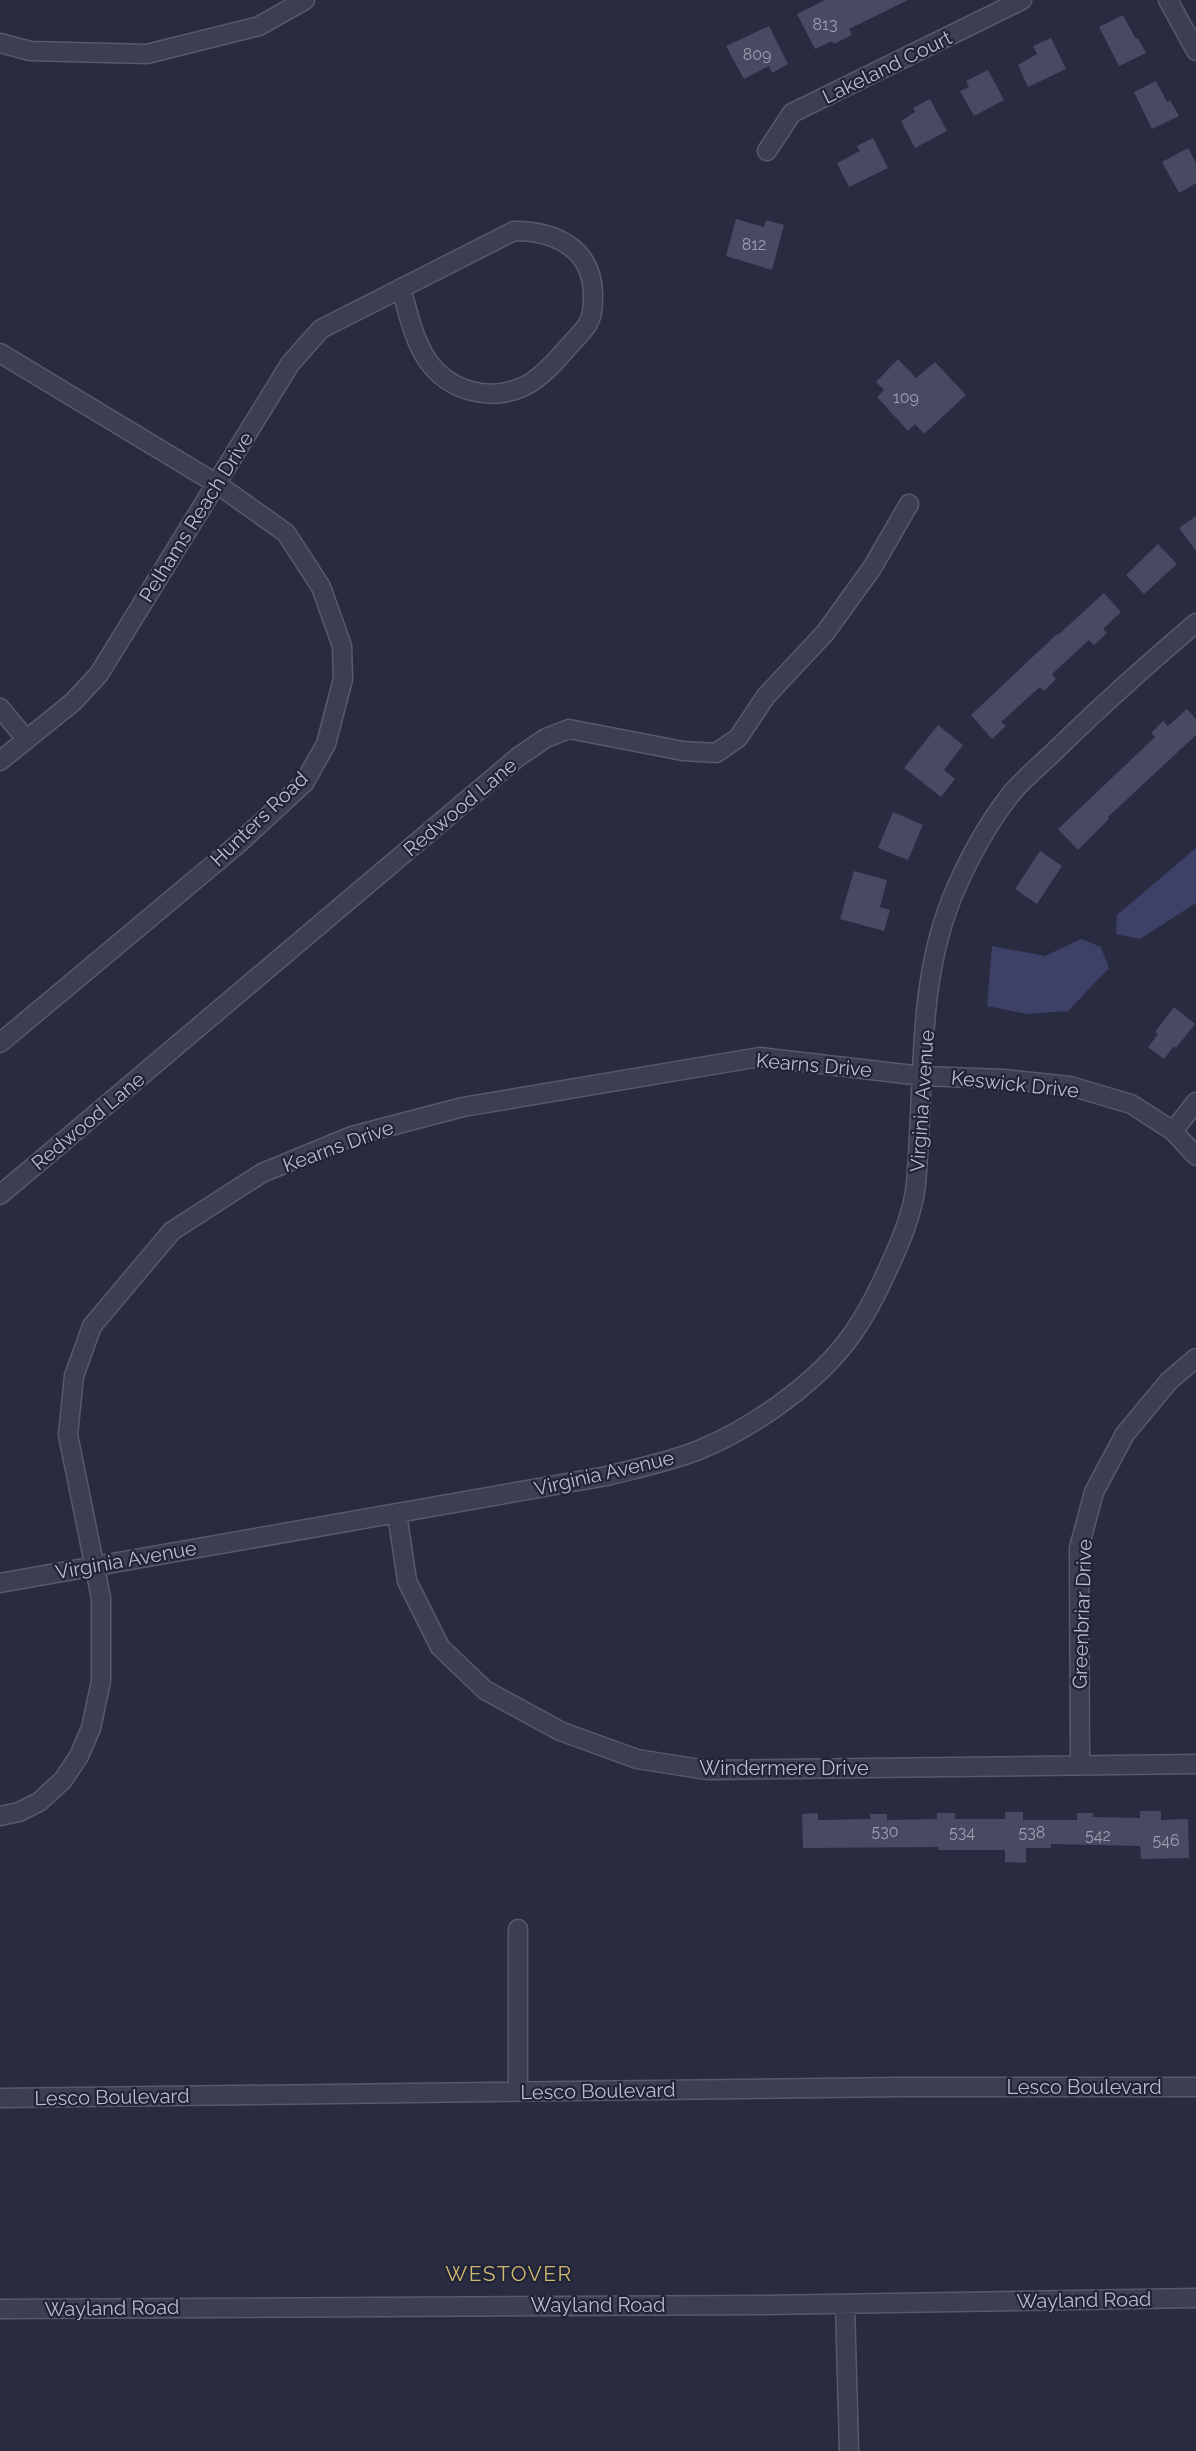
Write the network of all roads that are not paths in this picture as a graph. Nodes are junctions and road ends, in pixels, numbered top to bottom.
1 (305, 0) edge
2 (1022, 0) edge
3 (1168, 0) edge
4 (0, 43) edge
5 (1196, 51) edge
6 (767, 152) dead end
7 (401, 288) junction
8 (0, 354) edge
9 (217, 484) junction
10 (909, 504) dead end
11 (1196, 623) edge
12 (0, 708) edge
13 (26, 739) junction
14 (0, 761) edge
15 (0, 1044) edge
16 (922, 1076) junction
17 (1196, 1102) edge
18 (1173, 1131) junction
19 (1196, 1156) edge
20 (0, 1195) edge
21 (1196, 1358) edge
22 (396, 1513) junction
23 (95, 1567) junction
24 (0, 1583) edge
25 (1080, 1764) junction
26 (1196, 1764) edge
27 (0, 1816) edge
28 (518, 1929) dead end
29 (1196, 2087) edge
30 (518, 2092) junction
31 (0, 2098) edge
32 (1196, 2298) edge
33 (845, 2304) junction
34 (0, 2310) edge
35 (849, 2451) edge

1 - 4 street
2 - 6 street, Lakeland Court
3 - 5 street
7 - 7 street, Pelhams Reach Drive
7 - 9 street, Pelhams Reach Drive
8 - 9 street, Hunters Road
9 - 13 street, Pelhams Reach Drive
9 - 15 street, Hunters Road
10 - 20 street, Redwood Lane
11 - 16 street, Virginia Avenue
12 - 13 street
13 - 14 street, Pelhams Reach Drive
16 - 18 street, Keswick Drive
16 - 22 street, Virginia Avenue
16 - 23 street, Kearns Drive
17 - 18 street
18 - 19 street, Keswick Drive
21 - 25 street, Greenbriar Drive
22 - 23 street, Virginia Avenue
22 - 25 street, Windermere Drive
23 - 24 street, Virginia Avenue
23 - 27 street, Kearns Drive
25 - 26 street, Windermere Drive
28 - 30 street
29 - 30 street, Lesco Boulevard
30 - 31 street, Lesco Boulevard
32 - 33 street, Wayland Road
33 - 34 street, Wayland Road
33 - 35 street

